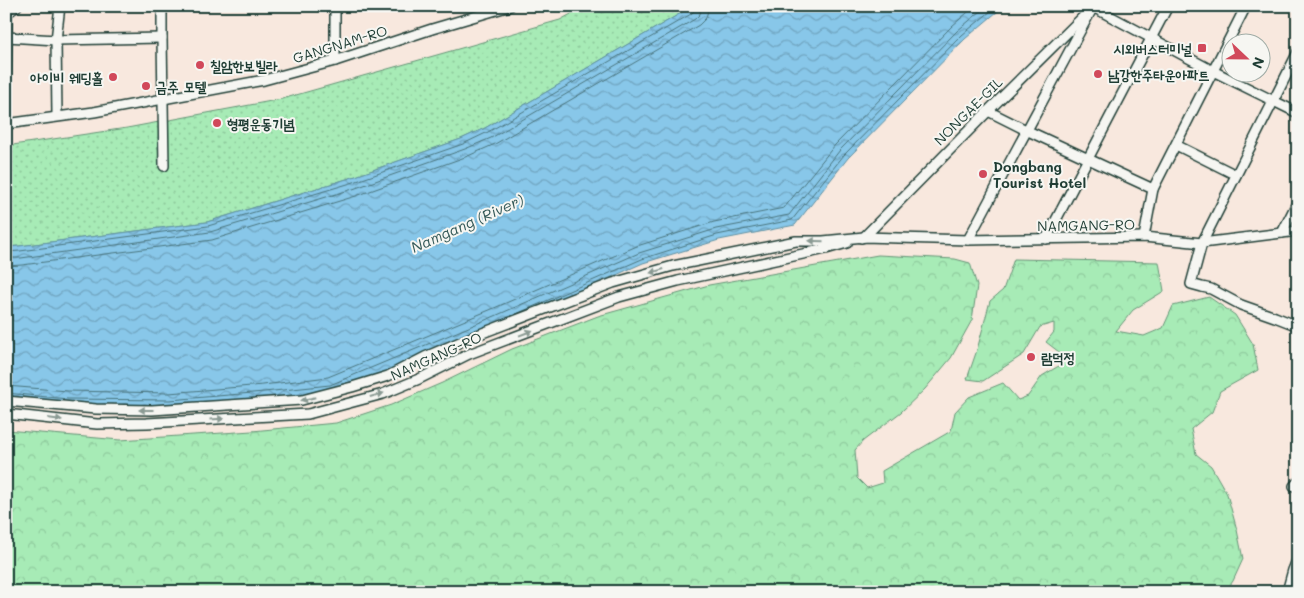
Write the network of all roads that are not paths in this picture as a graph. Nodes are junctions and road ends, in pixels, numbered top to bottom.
1 (7, 6) edge
2 (17, 6) edge
3 (60, 6) edge
4 (162, 6) edge
5 (335, 6) edge
6 (510, 6) edge
7 (1168, 6) edge
8 (1246, 6) edge
9 (1093, 7) edge
10 (6, 14) edge
11 (7, 37) edge
12 (1152, 37) junction
13 (162, 38) junction
14 (56, 40) junction
15 (1298, 52) edge
16 (334, 61) junction
17 (6, 69) edge
18 (1213, 71) junction
19 (163, 99) junction
20 (1273, 101) junction
21 (988, 111) junction
22 (1298, 113) edge
23 (57, 116) junction
24 (6, 124) edge
25 (1026, 130) junction
26 (1176, 145) junction
27 (1089, 160) junction
28 (164, 166) dead end
29 (1236, 175) junction
30 (1153, 190) junction
31 (1298, 200) edge
32 (1298, 231) edge
33 (1282, 233) junction
34 (864, 237) junction
35 (1144, 237) junction
36 (1046, 239) junction
37 (968, 240) junction
38 (1202, 243) junction
39 (1298, 326) edge
40 (6, 401) edge
41 (6, 414) edge
42 (1298, 558) edge
43 (1287, 592) edge

1 - 10 street
2 - 10 street
3 - 14 street
4 - 13 street
5 - 16 street
6 - 16 street, GANGNAM-RO
7 - 12 street
8 - 18 street, NAMGANG-RO
9 - 12 street
9 - 21 street, NONGAE-GIL
9 - 25 street
10 - 11 street
11 - 14 street
11 - 17 street
12 - 18 street
12 - 27 street
13 - 14 street
13 - 19 street
14 - 23 street
15 - 20 street
16 - 19 street, GANGNAM-RO
18 - 20 street
18 - 26 street, NAMGANG-RO
19 - 23 street, GANGNAM-RO
19 - 28 street
20 - 22 street
20 - 29 street
21 - 25 street
21 - 34 street, NONGAE-GIL
23 - 24 street, GANGNAM-RO
25 - 27 street
25 - 37 street
26 - 29 street
26 - 30 street, NAMGANG-RO
27 - 30 street
27 - 36 street
29 - 38 street
30 - 35 street, NAMGANG-RO
31 - 33 street
32 - 33 street
33 - 38 street
34 - 37 street, NAMGANG-RO
34 -> 40 street, NAMGANG-RO
41 -> 34 street, NAMGANG-RO
35 - 36 street, NAMGANG-RO
35 - 38 street
36 - 37 street, NAMGANG-RO
38 - 39 street
42 - 43 street

